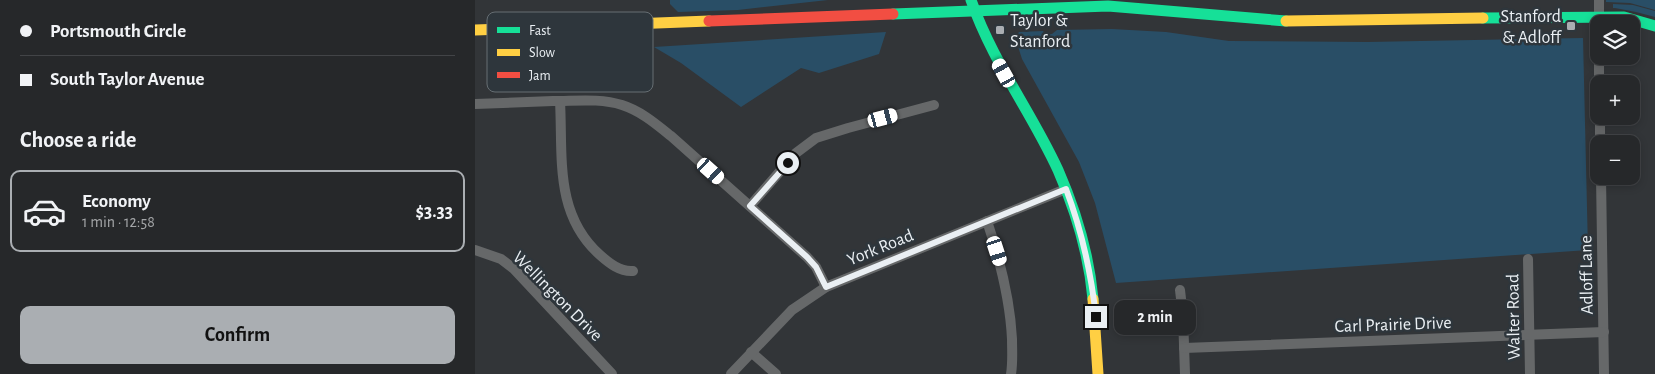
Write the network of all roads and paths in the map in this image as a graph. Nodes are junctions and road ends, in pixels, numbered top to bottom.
1 (1599, 0) edge
2 (973, 5) edge
3 (1599, 15) edge
4 (1590, 16) edge
5 (653, 21) edge
6 (1640, 22) edge
7 (1655, 26) edge
8 (560, 101) junction
9 (475, 104) edge
10 (935, 105) dead end
11 (1601, 185) edge
12 (1066, 189) junction
13 (750, 206) junction
14 (987, 221) junction
15 (475, 250) edge
16 (1528, 259) dead end
17 (633, 271) dead end
18 (826, 287) junction
19 (1180, 290) dead end
20 (1604, 332) junction
21 (1529, 335) junction
22 (1184, 348) junction
23 (751, 352) junction
24 (612, 374) edge
25 (731, 374) edge
26 (776, 374) edge
27 (1011, 374) edge
28 (1098, 374) edge
29 (1185, 374) edge
30 (1530, 374) edge
31 (1604, 374) edge

1 - 3 street
2 - 4 main road
2 - 5 main road
2 - 12 main road
6 - 7 main road
8 - 9 street
8 - 13 street
8 - 17 street
10 - 13 street
11 - 20 street, Adloff Lane
12 - 14 street, York Road
12 - 28 main road
13 - 18 street
14 - 18 street, York Road
14 - 27 street
15 - 24 street, Wellington Drive
16 - 21 street, Walter Road
18 - 23 street, York Road
19 - 22 street
20 - 21 street, Carl Prairie Drive
20 - 31 street, Adloff Lane
21 - 22 street, Carl Prairie Drive
21 - 30 street, Walter Road
22 - 29 street
23 - 25 street, York Road
23 - 26 street

